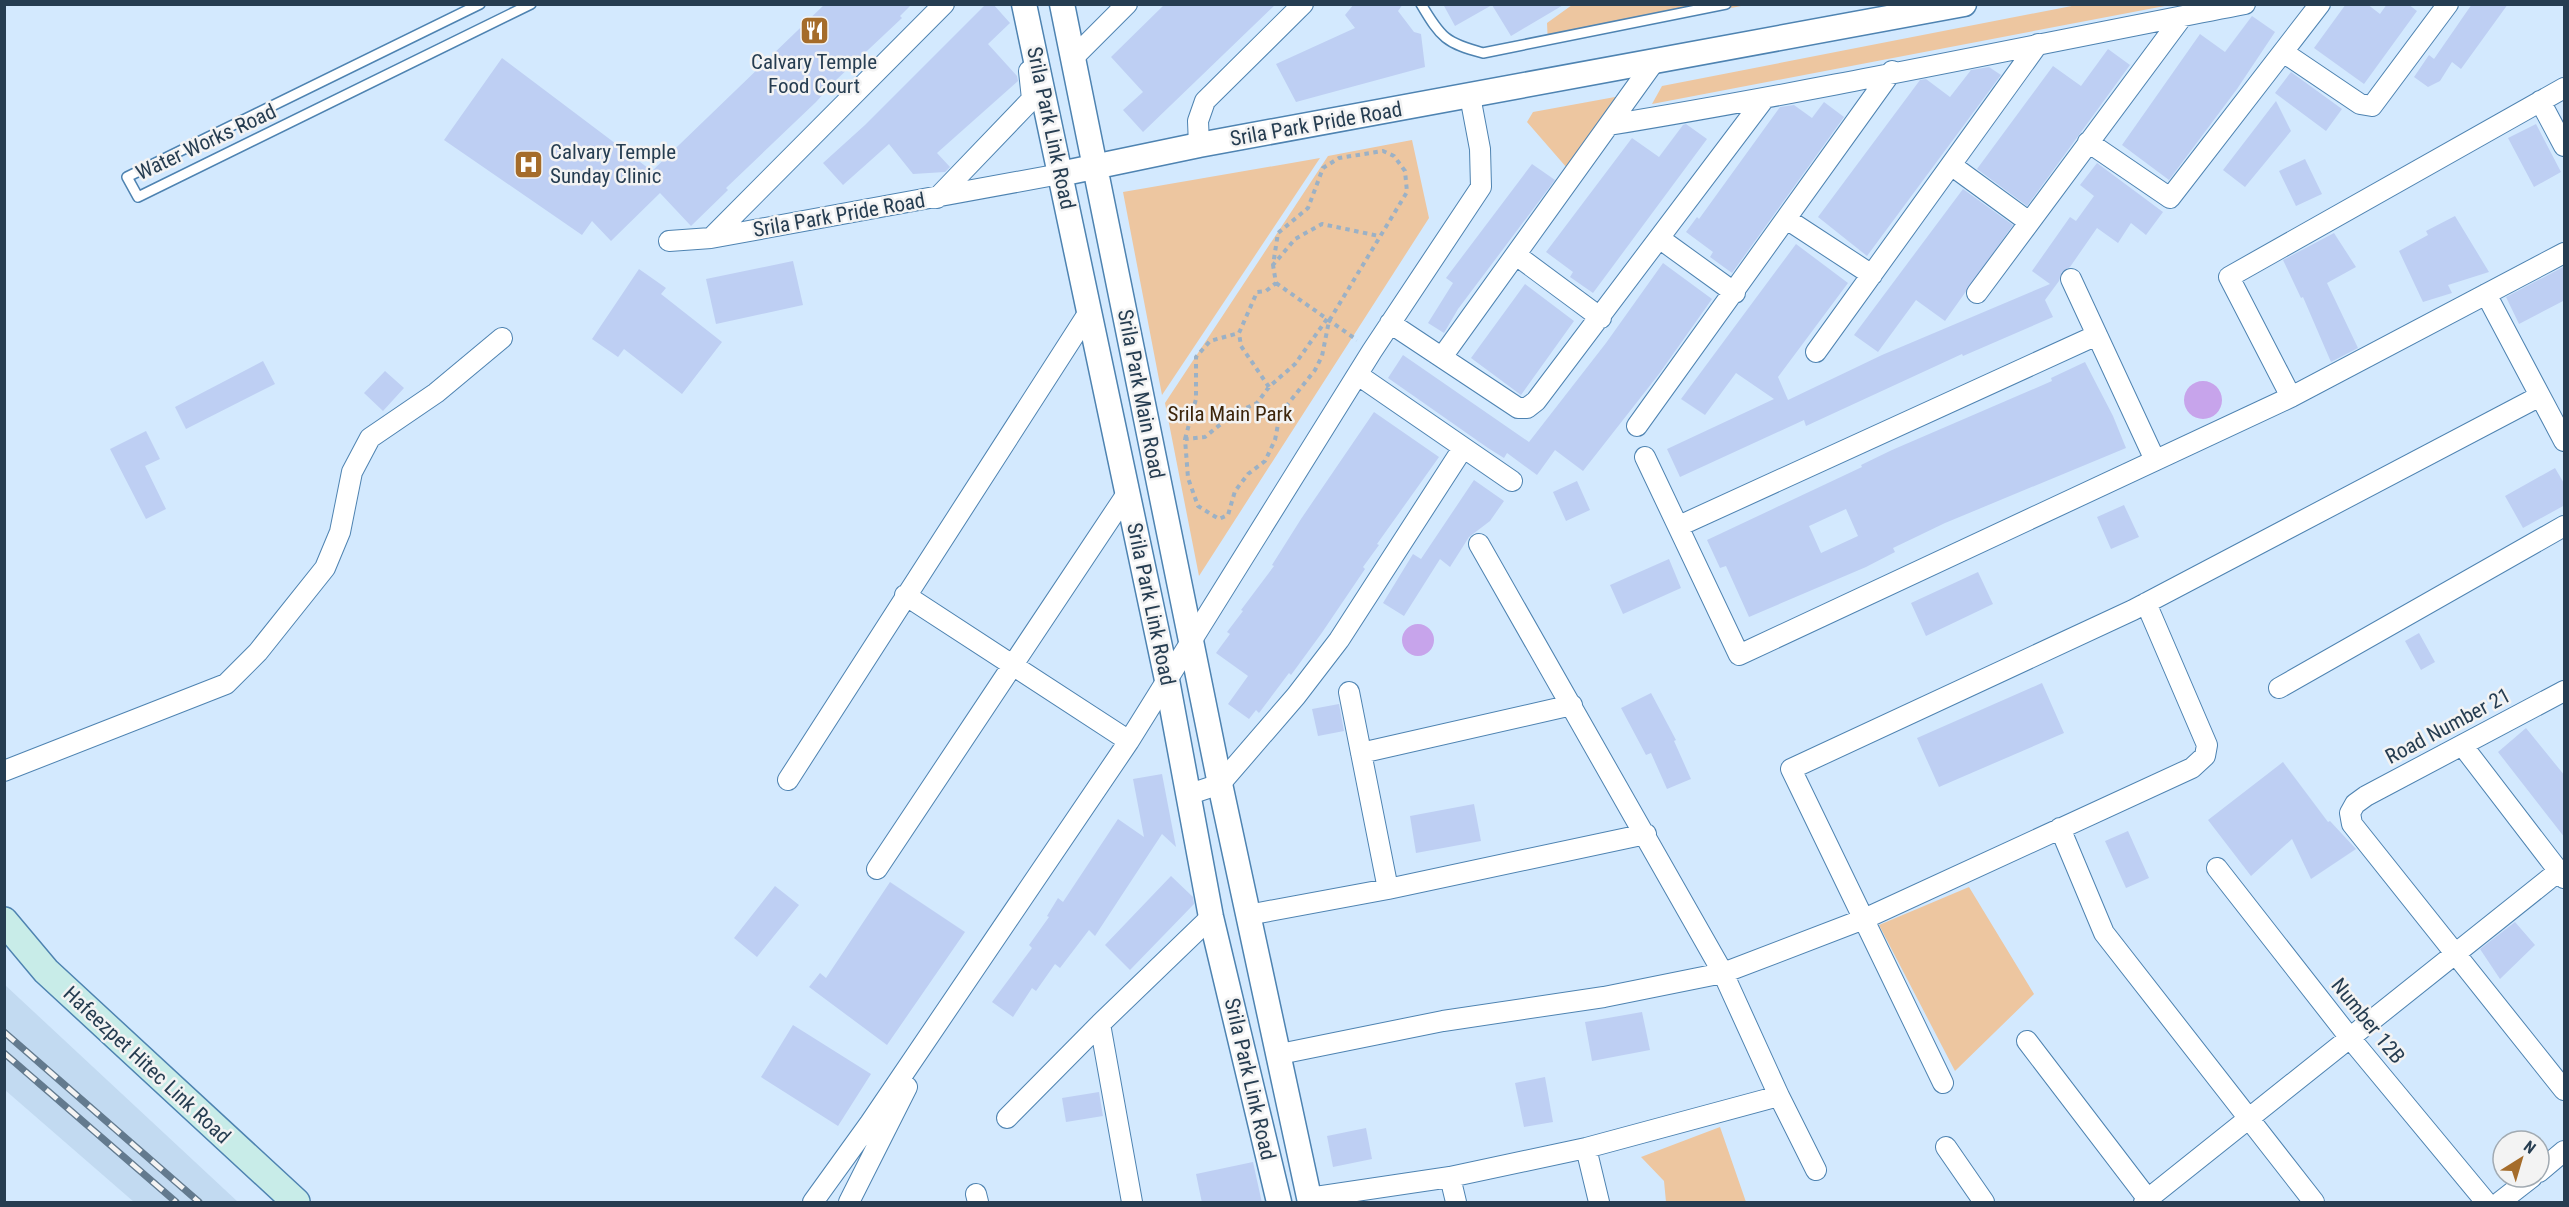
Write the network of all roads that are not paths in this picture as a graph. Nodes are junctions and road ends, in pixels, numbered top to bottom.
1 (480, 4) edge
2 (531, 4) edge
3 (944, 4) edge
4 (1013, 4) edge
5 (1024, 4) edge
6 (1062, 4) edge
7 (1127, 4) edge
8 (1303, 4) edge
9 (1421, 4) edge
10 (1726, 4) edge
11 (1964, 4) edge
12 (2245, 4) edge
13 (2320, 4) edge
14 (2448, 4) edge
15 (2182, 16) junction
16 (2038, 44) junction
17 (2283, 52) junction
18 (1073, 58) junction
19 (1654, 62) junction
20 (1893, 71) junction
21 (2565, 88) edge
22 (1470, 96) junction
23 (1764, 99) junction
24 (2541, 101) junction
25 (1609, 125) junction
26 (2088, 142) junction
27 (1199, 146) junction
28 (2565, 146) edge
29 (1951, 165) junction
30 (1095, 167) junction
31 (1060, 174) junction
32 (938, 198) junction
33 (1788, 220) junction
34 (2029, 222) junction
35 (711, 238) junction
36 (1659, 238) junction
37 (669, 241) dead end
38 (2565, 253) edge
39 (1516, 255) junction
40 (1872, 274) junction
41 (2071, 279) dead end
42 (1977, 292) dead end
43 (1735, 293) junction
44 (2486, 294) junction
45 (1089, 312) junction
46 (1601, 318) junction
47 (1390, 323) junction
48 (2097, 334) junction
49 (502, 338) dead end
50 (1816, 352) dead end
51 (1442, 357) junction
52 (1358, 375) junction
53 (2540, 396) junction
54 (2291, 397) junction
55 (1637, 426) dead end
56 (2565, 441) edge
57 (1463, 448) junction
58 (1645, 457) dead end
59 (2155, 460) junction
60 (1512, 481) dead end
61 (1128, 492) junction
62 (1680, 526) junction
63 (2565, 526) edge
64 (1479, 544) dead end
65 (905, 595) junction
66 (2146, 603) junction
67 (1191, 643) junction
68 (1013, 666) junction
69 (1167, 680) junction
70 (2279, 688) dead end
71 (1349, 692) dead end
72 (2565, 692) edge
73 (1572, 705) junction
74 (1129, 741) junction
75 (2462, 745) junction
76 (1361, 753) junction
77 (4, 771) edge
78 (788, 780) dead end
79 (1220, 784) junction
80 (1190, 794) junction
81 (2060, 828) junction
82 (1646, 834) junction
83 (2217, 868) dead end
84 (877, 869) dead end
85 (2562, 875) edge
86 (1388, 889) junction
87 (1248, 915) junction
88 (1211, 917) junction
89 (1864, 919) junction
90 (4, 921) edge
91 (2455, 954) junction
92 (1724, 973) junction
93 (1100, 1024) junction
94 (937, 1025) junction
95 (2350, 1038) junction
96 (2026, 1041) dead end
97 (1280, 1054) junction
98 (1943, 1083) dead end
99 (2565, 1090) edge
100 (1779, 1096) junction
101 (1007, 1118) dead end
102 (2249, 1118) junction
103 (1946, 1147) dead end
104 (1586, 1148) junction
105 (2565, 1151) edge
106 (2551, 1162) edge
107 (1816, 1170) dead end
108 (1450, 1178) junction
109 (2517, 1189) edge
110 (1310, 1201) edge
111 (2147, 1202) edge
112 (297, 1203) edge
113 (813, 1203) edge
114 (849, 1203) edge
115 (1132, 1203) edge
116 (1280, 1203) edge
117 (1455, 1203) edge
118 (1599, 1203) edge
119 (1984, 1203) edge
120 (2314, 1203) edge
121 (2486, 1203) edge
122 (2500, 1203) edge

1 - 2 lane, Water Works Road
3 - 35 street
4 - 32 street
5 - 31 street, Srila Park Link Road
6 - 18 street, Srila Park Main Road
7 - 18 street
8 - 27 street
9 - 10 lane
11 - 19 street, Srila Park Pride Road
12 - 15 street
13 - 17 street
14 - 17 street
15 - 16 street
15 - 26 street
16 - 20 street
16 - 29 street
17 - 26 street
18 - 30 street, Srila Park Main Road
19 - 22 street, Srila Park Pride Road
19 - 25 street
20 - 23 street
20 - 33 street
21 - 24 street
22 - 27 street, Srila Park Pride Road
22 - 47 street
23 - 25 street
23 - 36 street
24 - 28 street
24 - 54 street
25 - 39 street
26 - 34 street
27 - 30 street, Srila Park Pride Road
29 - 34 street
29 - 40 street
30 - 31 street, Srila Park Pride Road
30 - 67 street, Srila Park Main Road
31 - 32 street, Srila Park Pride Road
31 - 45 street, Srila Park Link Road
32 - 35 street, Srila Park Pride Road
33 - 40 street
33 - 43 street
34 - 42 street
35 - 37 street, Srila Park Pride Road
36 - 43 street
36 - 46 street
38 - 44 street
39 - 46 street
39 - 51 street
40 - 50 street
41 - 48 street
43 - 55 street
44 - 53 street
44 - 54 street
45 - 61 street, Srila Park Link Road
45 - 65 street
46 - 51 street
47 - 51 street
47 - 52 street
48 - 59 street
48 - 62 street
49 - 77 street
52 - 57 street
52 - 67 street
53 - 56 street
53 - 66 street
54 - 59 street
57 - 60 street
57 - 79 street
58 - 62 street
59 - 62 street
61 - 68 street
61 - 69 street, Srila Park Link Road
63 - 70 street
64 - 73 street
65 - 68 street
65 - 78 street
66 - 81 street
66 - 89 street
67 - 69 street
67 - 79 street, Srila Park Main Road
68 - 74 street
68 - 84 street
69 - 74 street
69 - 80 street, Srila Park Link Road
71 - 76 street
72 - 75 street, Road Number 21
73 - 76 street
73 - 82 street
74 - 94 street
75 - 85 street
75 - 91 street, Road Number 21
76 - 86 street
79 - 80 street
79 - 87 street, Srila Park Link Road
80 - 88 street, Srila Park Link Road
81 - 89 street
81 - 102 street
82 - 86 street
82 - 92 street
83 - 95 street, Number 12B
85 - 91 street
86 - 87 street
87 - 97 street, Srila Park Link Road
88 - 93 street
88 - 116 street, Srila Park Link Road
89 - 92 street
89 - 98 street
90 - 112 main road, Hafeezpet Hitec Link Road
91 - 95 street
91 - 99 street
92 - 97 street
92 - 100 street
93 - 101 street
93 - 115 street
94 - 113 street
94 - 114 street
95 - 102 street
95 - 121 street, Number 12B
96 - 111 street
97 - 110 street, Srila Park Link Road
100 - 104 street
100 - 107 street
102 - 111 street
102 - 120 street
103 - 119 street
104 - 108 street
104 - 118 street
105 - 106 street
108 - 110 street
108 - 117 street
109 - 122 street

